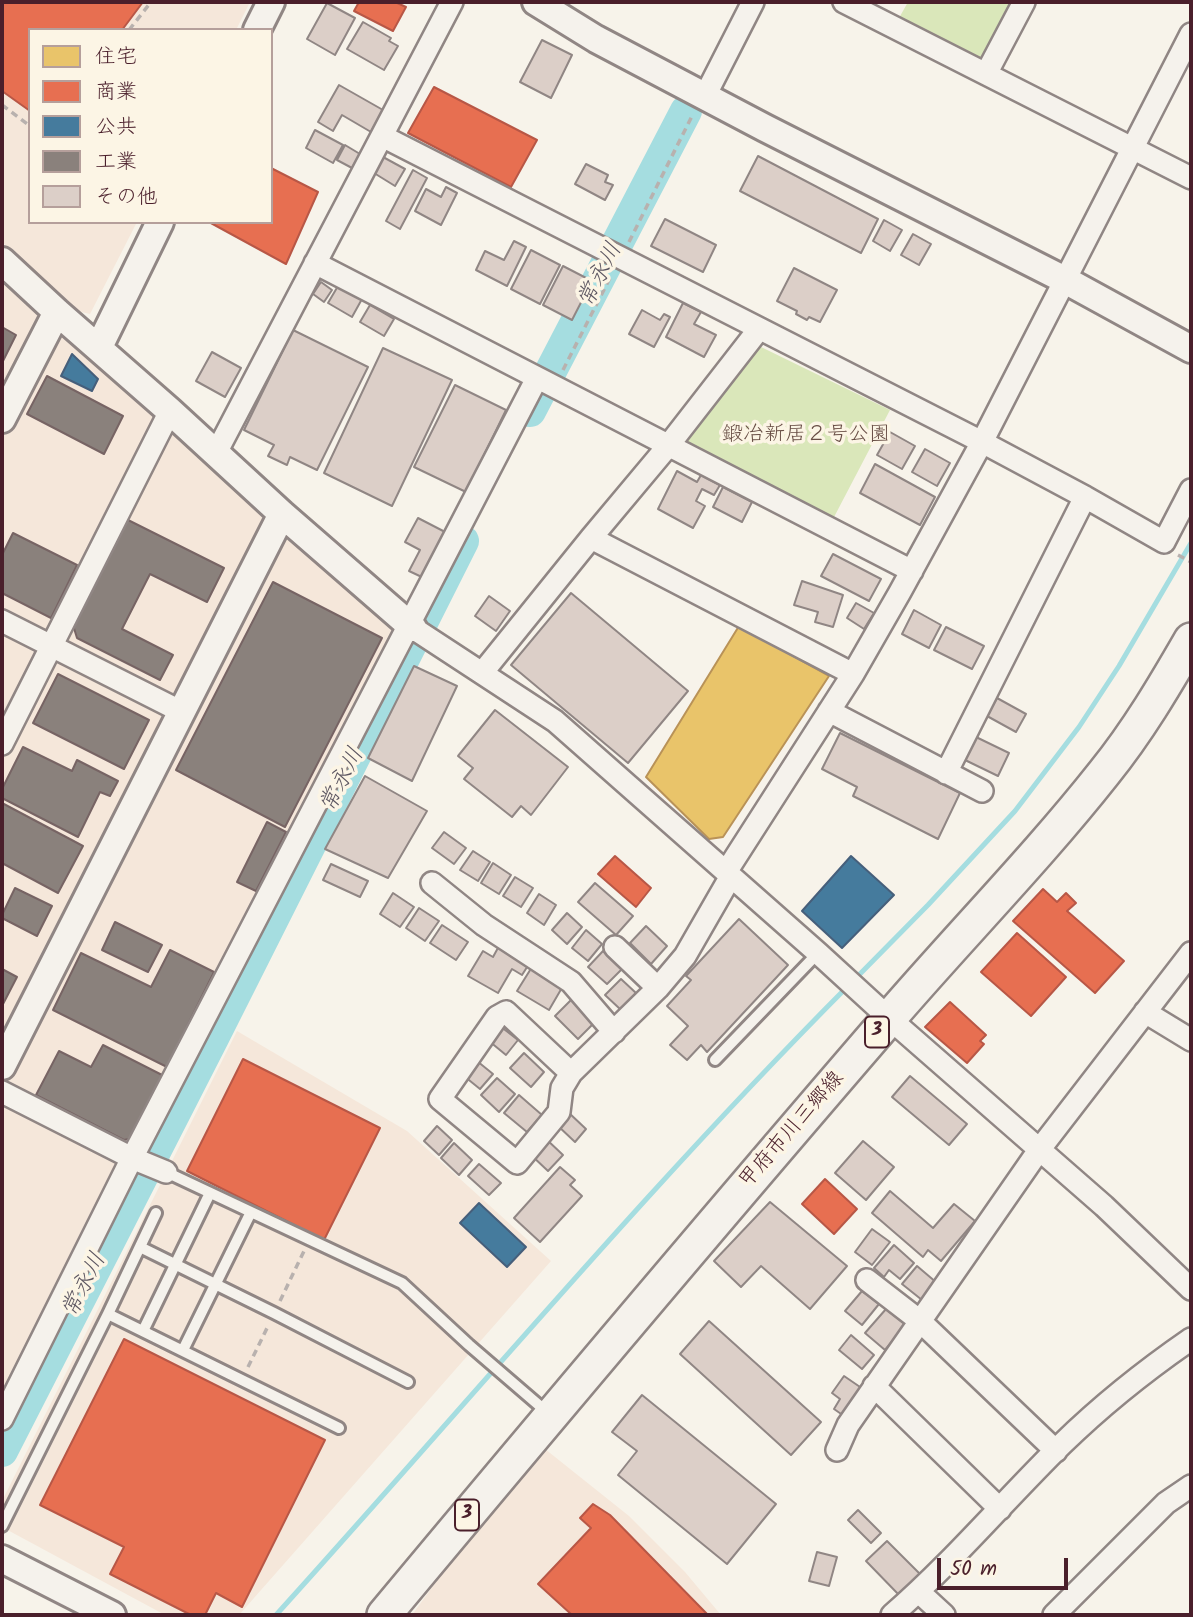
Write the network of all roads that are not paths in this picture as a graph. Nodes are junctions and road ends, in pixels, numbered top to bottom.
1 (271, 2) edge
2 (453, 2) edge
3 (536, 2) edge
4 (753, 2) edge
5 (844, 2) edge
6 (1024, 2) edge
7 (258, 28) edge
8 (1191, 34) edge
9 (986, 74) junction
10 (705, 96) junction
11 (382, 136) junction
12 (1133, 148) junction
13 (1191, 178) edge
14 (159, 224) edge
15 (2, 261) edge
16 (315, 263) junction
17 (1065, 280) junction
18 (57, 312) junction
19 (759, 329) junction
20 (99, 347) junction
21 (1191, 349) edge
22 (544, 381) junction
23 (170, 411) junction
24 (2, 419) edge
25 (982, 442) junction
26 (668, 446) junction
27 (216, 453) junction
28 (1191, 490) edge
29 (1085, 497) junction
30 (282, 514) junction
31 (591, 538) junction
32 (912, 571) junction
33 (2, 621) edge
34 (417, 631) junction
35 (1191, 639) edge
36 (52, 647) junction
37 (482, 673) junction
38 (853, 674) junction
39 (829, 711) junction
40 (182, 712) junction
41 (2, 744) edge
42 (946, 773) junction
43 (982, 791) dead end
44 (728, 874) junction
45 (432, 883) dead end
46 (615, 947) dead end
47 (818, 953) junction
48 (1191, 953) edge
49 (658, 988) junction
50 (880, 1010) junction
51 (1146, 1012) junction
52 (614, 1032) junction
53 (1191, 1040) edge
54 (715, 1060) dead end
55 (2, 1066) edge
56 (571, 1073) junction
57 (2, 1091) edge
58 (1039, 1150) junction
59 (132, 1158) junction
60 (166, 1172) joint
61 (210, 1193) junction
62 (251, 1212) junction
63 (156, 1213) dead end
64 (140, 1247) junction
65 (175, 1264) junction
66 (867, 1280) dead end
67 (216, 1284) junction
68 (1191, 1289) edge
69 (108, 1314) junction
70 (920, 1321) junction
71 (143, 1331) junction
72 (1191, 1339) edge
73 (183, 1350) junction
74 (408, 1382) dead end
75 (874, 1386) junction
76 (551, 1415) junction
77 (2, 1419) edge
78 (339, 1428) dead end
79 (837, 1450) dead end
80 (1056, 1451) junction
81 (1191, 1486) edge
82 (1000, 1509) junction
83 (2, 1526) edge
84 (2, 1559) edge
85 (919, 1592) junction
86 (112, 1615) edge
87 (384, 1615) edge
88 (892, 1615) edge
89 (944, 1615) edge
90 (1054, 1615) edge

1 - 7 street
2 - 11 street
3 - 10 street
4 - 10 street
5 - 9 street
6 - 9 street
8 - 12 street
9 - 12 street
10 - 17 street
11 - 16 street
11 - 19 street
12 - 13 street
12 - 17 street
14 - 20 street
15 - 18 street
16 - 22 street
16 - 27 street
17 - 21 street
17 - 25 street
18 - 20 street
18 - 24 street
19 - 25 street
19 - 26 street
20 - 23 street
22 - 26 street
22 - 34 street
23 - 27 street
23 - 36 street
25 - 29 street
25 - 32 street
26 - 31 street
26 - 32 street
27 - 30 street
28 - 29 street
29 - 42 street
30 - 34 street
30 - 40 street
31 - 37 street
31 - 38 street
32 - 38 street
33 - 36 street
34 - 37 street
34 - 59 street
35 - 50 main road, 甲府市川三郷線 / 3
36 - 40 street
36 - 41 street
37 - 44 street
38 - 39 street
39 - 42 street
39 - 44 street
40 - 55 street
42 - 43 street
44 - 47 street
44 - 49 street
45 - 52 street
46 - 49 street
47 - 50 street
47 - 54 lane
48 - 51 street
49 - 52 street
50 - 58 street
50 - 76 main road, 甲府市川三郷線 / 3
51 - 53 street
51 - 58 street
52 - 56 street
56 - 56 street
57 - 59 street
58 - 68 street
58 - 70 street
59 - 60 street
59 - 77 street
60 - 61 lane
61 - 62 lane
61 - 65 lane
62 - 67 lane
62 - 76 lane
63 - 64 lane
64 - 65 lane
64 - 69 lane
65 - 67 lane
65 - 71 lane
66 - 70 street
67 - 73 lane
67 - 74 lane
69 - 71 lane
69 - 83 lane
70 - 75 street
70 - 80 street
71 - 73 lane
72 - 80 street
73 - 78 lane
75 - 79 street
75 - 82 street
76 - 87 main road, 甲府市川三郷線 / 3
80 - 82 street
81 - 90 street
82 - 85 street
84 - 86 street
85 - 88 street
85 - 89 street

